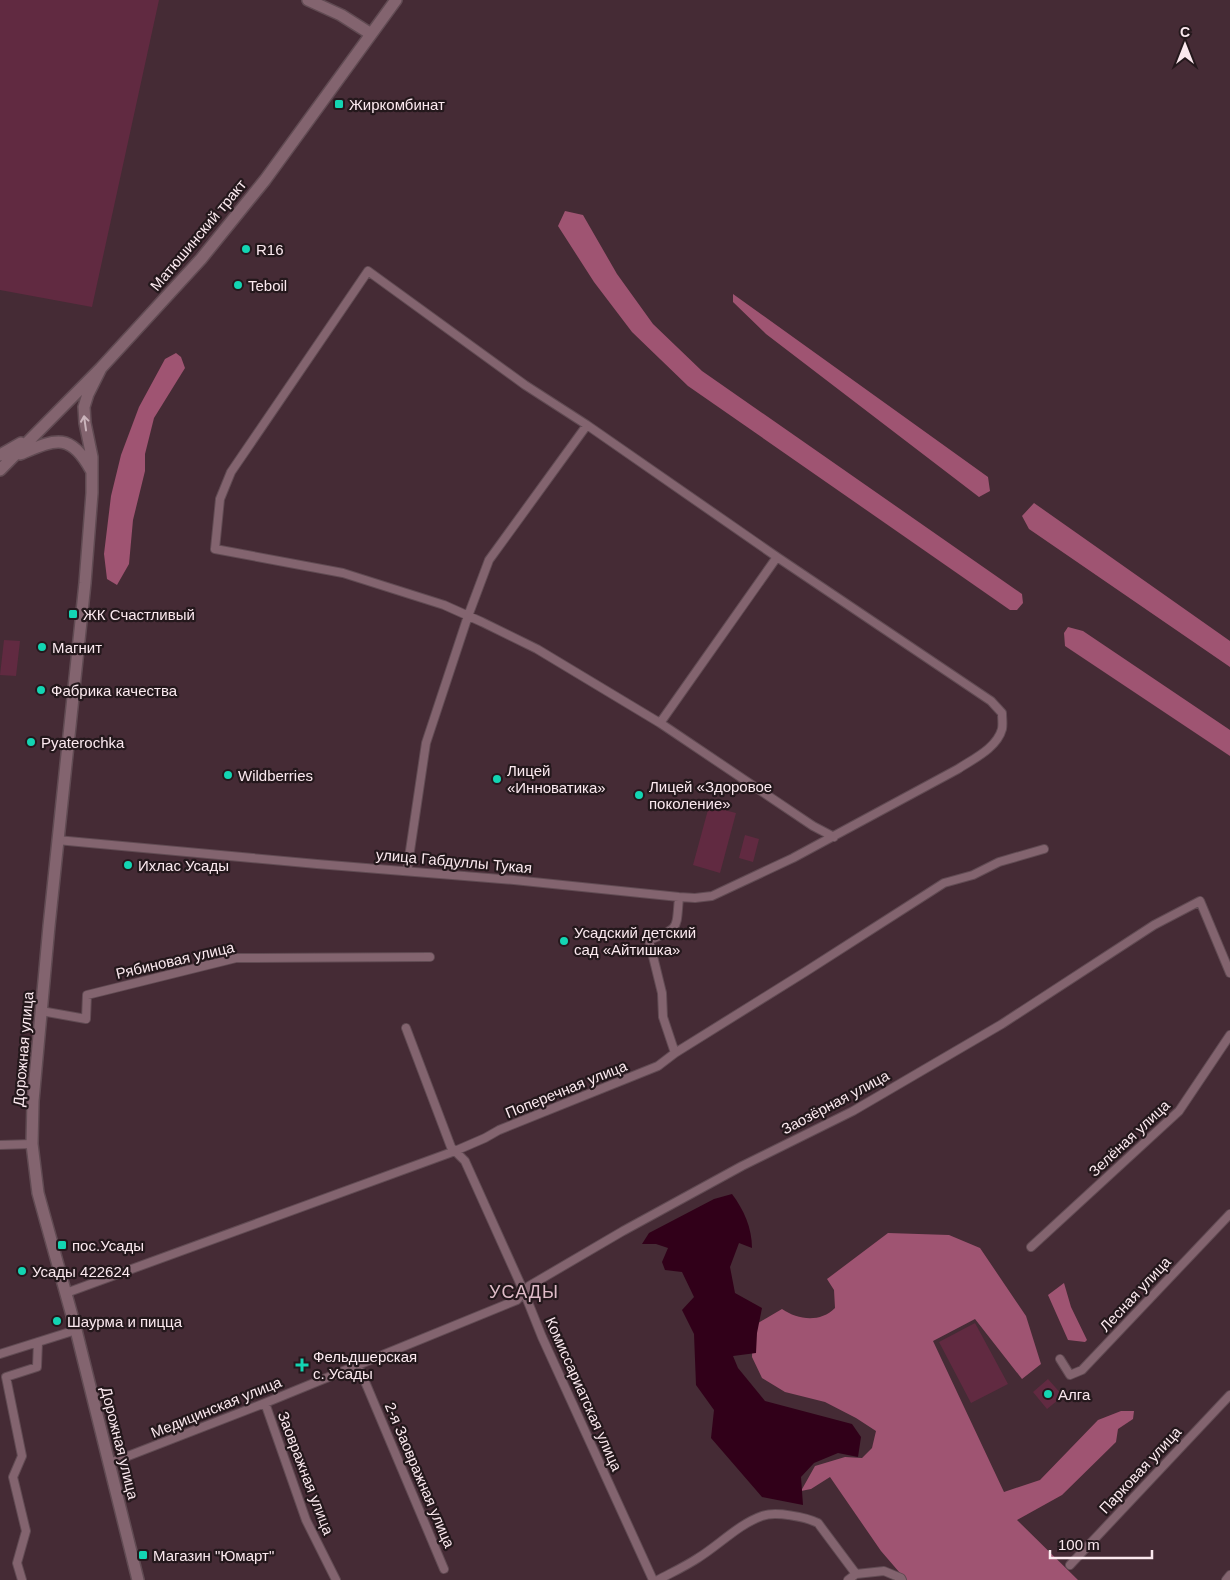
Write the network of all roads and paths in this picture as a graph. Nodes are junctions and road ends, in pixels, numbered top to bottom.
1 (308, 0) edge
2 (396, 0) edge
3 (371, 34) junction
4 (101, 368) junction
5 (587, 425) junction
6 (34, 436) junction
7 (0, 455) edge
8 (13, 457) junction
9 (0, 470) edge
10 (92, 471) junction
11 (777, 557) junction
12 (468, 616) junction
13 (660, 723) junction
14 (834, 837) junction
15 (57, 840) junction
16 (1044, 849) dead end
17 (407, 871) junction
18 (679, 897) junction
19 (430, 956) dead end
20 (1230, 974) edge
21 (41, 1011) junction
22 (406, 1028) dead end
23 (1230, 1035) edge
24 (675, 1052) junction
25 (32, 1144) junction
26 (0, 1145) edge
27 (455, 1150) junction
28 (1230, 1214) edge
29 (1031, 1247) dead end
30 (524, 1292) junction
31 (66, 1293) junction
32 (76, 1330) junction
33 (38, 1342) junction
34 (0, 1354) edge
35 (1060, 1359) dead end
36 (358, 1365) junction
37 (1230, 1395) edge
38 (265, 1403) junction
39 (110, 1463) junction
40 (1070, 1565) dead end
41 (444, 1569) dead end
42 (856, 1574) junction
43 (1230, 1575) edge
44 (22, 1580) edge
45 (138, 1580) edge
46 (336, 1580) edge
47 (654, 1580) edge
48 (658, 1580) edge
49 (848, 1580) edge
50 (902, 1580) edge
51 (1226, 1580) edge

1 - 3 street
2 - 3 street, Матюшинский тракт
3 - 4 street, Матюшинский тракт
4 - 6 street, Матюшинский тракт
10 -> 4 street, Дорожная улица
5 - 11 street
5 - 12 street
5 - 12 street
6 - 7 street
6 - 8 street, Матюшинский тракт
8 - 9 street, Матюшинский тракт
8 - 10 street
10 - 15 street, Дорожная улица
11 - 13 street
11 - 14 street, улица Габдуллы Тукая
12 - 13 street
12 - 17 street
13 - 14 street
14 - 18 street, улица Габдуллы Тукая
15 - 17 street, улица Габдуллы Тукая
15 - 21 street, Дорожная улица
16 - 24 street, Поперечная улица
17 - 18 street, улица Габдуллы Тукая
18 - 24 street
19 - 21 street, Рябиновая улица
20 - 30 street, Заозёрная улица
21 - 25 street, Дорожная улица
22 - 27 street, Комиссариатская улица
23 - 29 street, Зелёная улица
24 - 27 street, Поперечная улица
25 - 26 street
25 - 31 street, Дорожная улица
27 - 30 street, Комиссариатская улица
27 - 31 street, Поперечная улица
28 - 35 street, Лесная улица
30 - 36 street, Медицинская улица
30 - 47 street, Комиссариатская улица
31 - 32 street, Дорожная улица
32 - 33 street
32 - 39 street, Дорожная улица
33 - 34 street
33 - 44 street
36 - 38 street, Медицинская улица
36 - 41 street, 2-я Заовражная улица
37 - 40 street, Парковая улица
38 - 39 street, Медицинская улица
38 - 46 street, Заовражная улица
39 - 45 street, Дорожная улица
42 - 48 street
42 - 49 street
42 - 50 street
43 - 51 street

